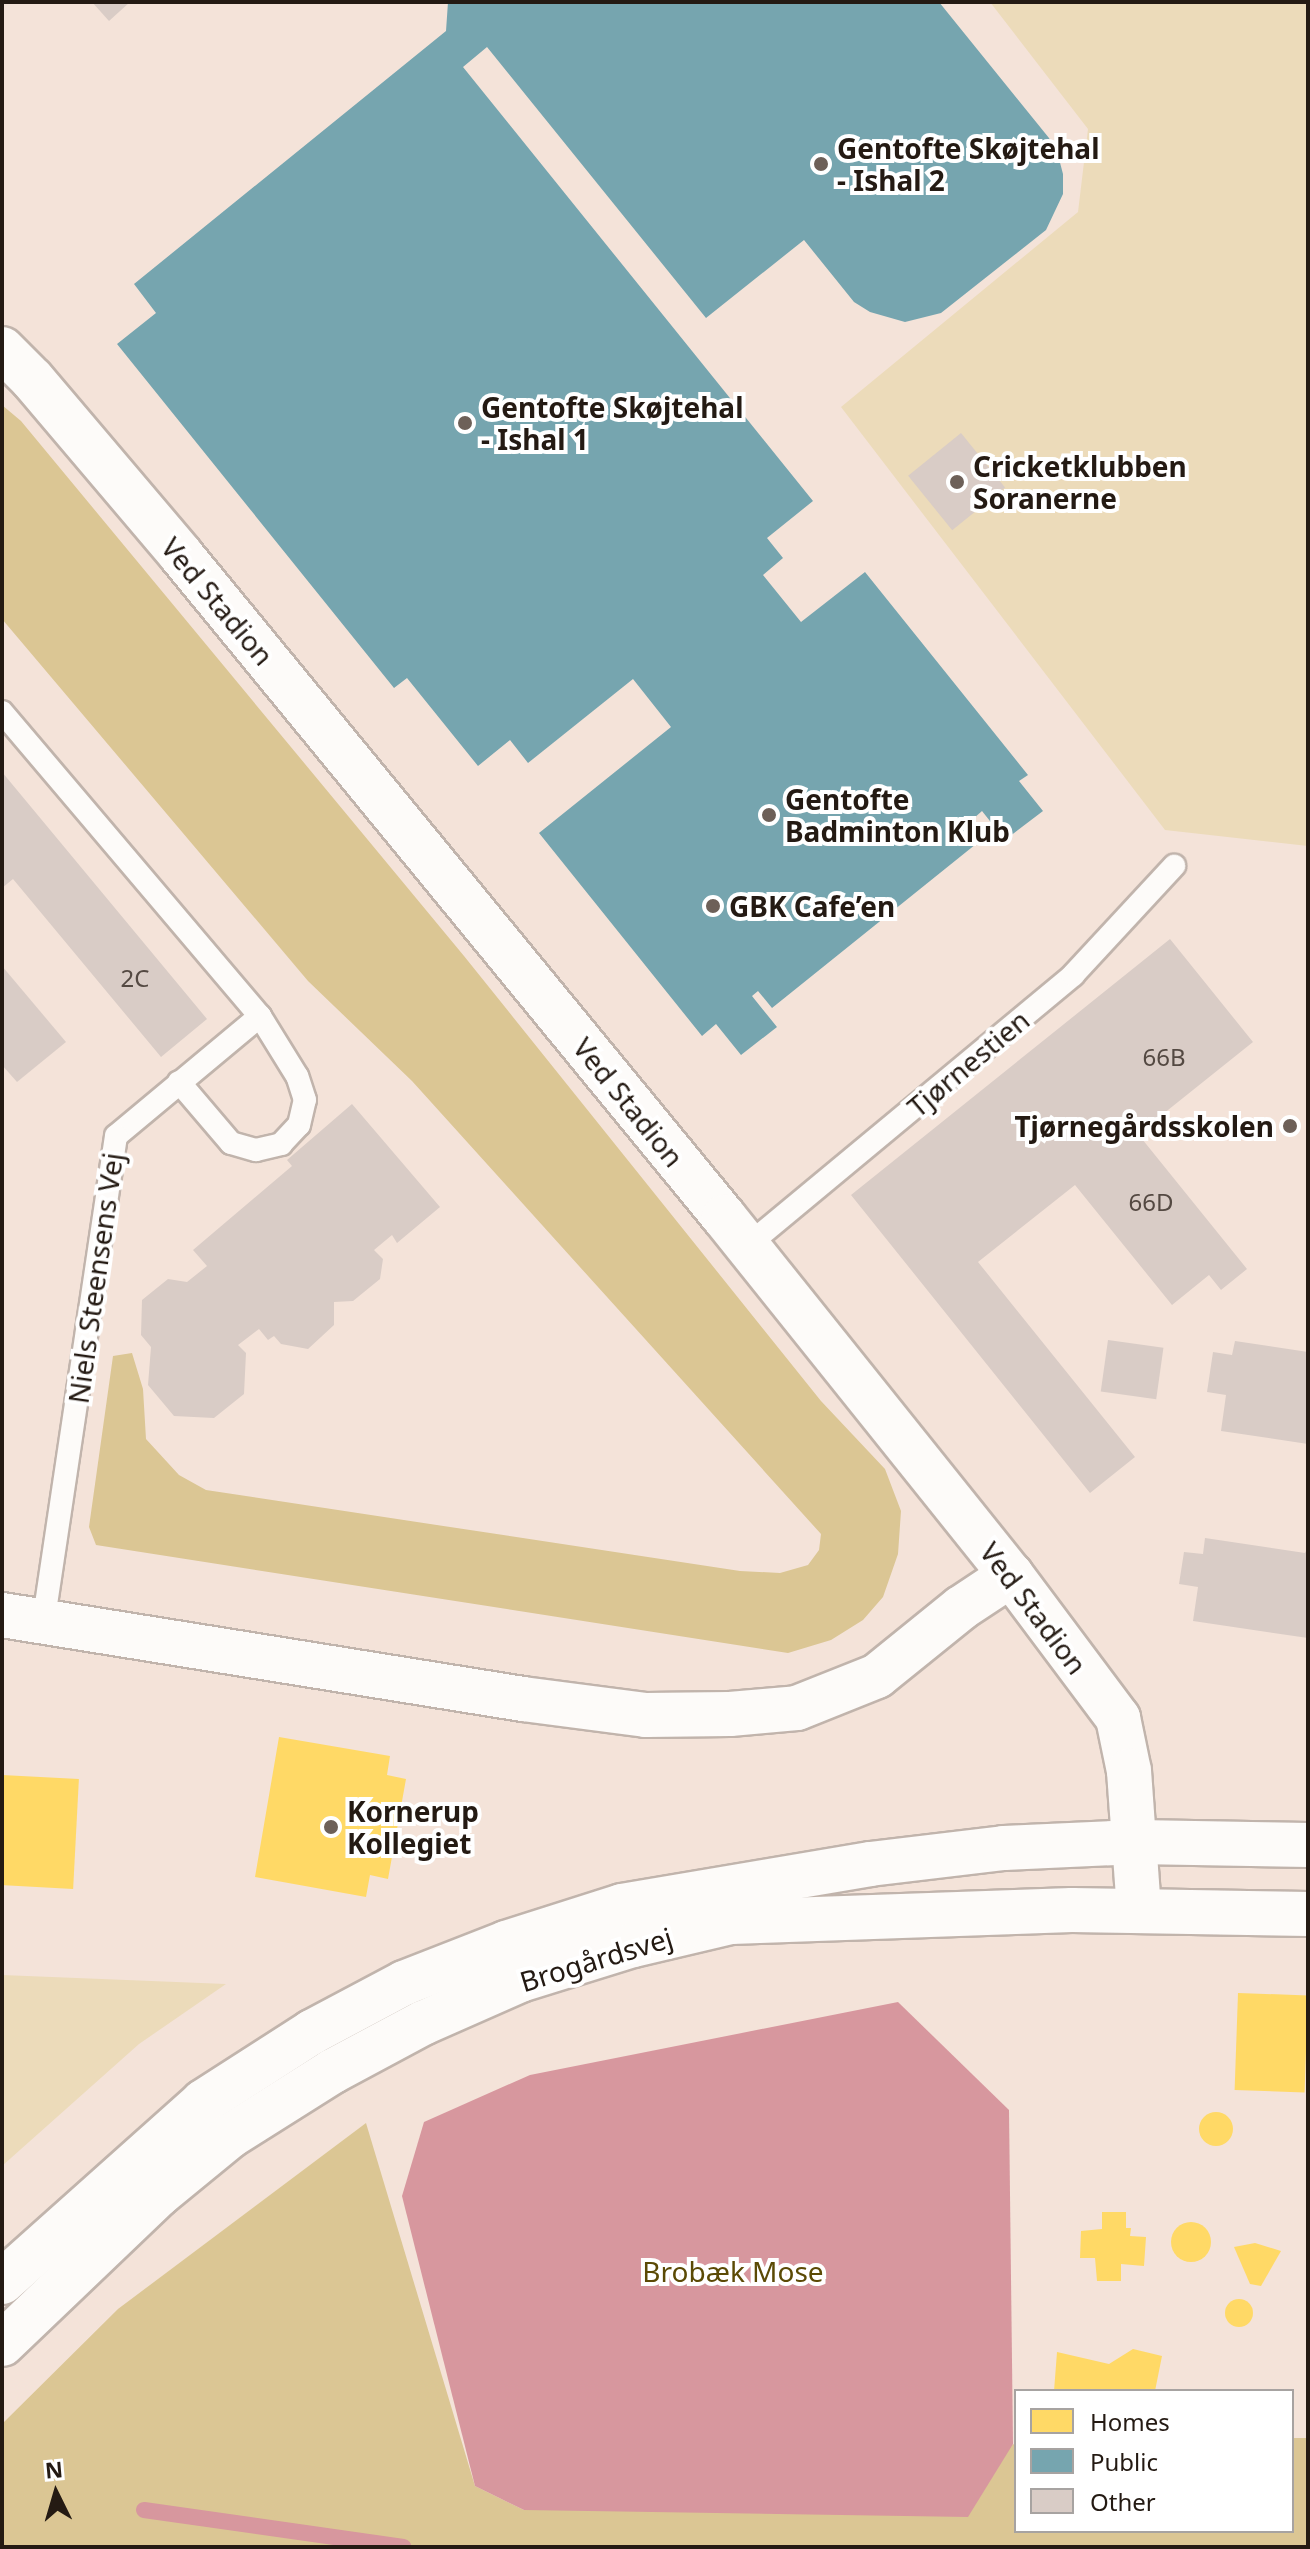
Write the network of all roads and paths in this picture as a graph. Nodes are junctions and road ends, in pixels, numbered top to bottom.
1 (2, 349) edge
2 (2, 712) edge
3 (1174, 866) dead end
4 (260, 1016) junction
5 (179, 1082) junction
6 (747, 1246) junction
7 (1011, 1575) junction
8 (2, 1615) edge
9 (44, 1620) junction
10 (1137, 1842) junction
11 (1308, 1845) edge
12 (1139, 1910) junction
13 (1308, 1914) edge
14 (2, 2282) edge
15 (2, 2344) edge

1 - 6 street, Ved Stadion
2 - 4 lane
3 - 6 lane, Tjørnestien
4 - 5 lane, Niels Steensens Vej
4 - 5 lane
5 - 9 lane, Niels Steensens Vej
6 - 7 street, Ved Stadion
7 - 9 street
7 - 10 street, Ved Stadion
8 - 9 street
10 - 11 street, Brogårdsvej
10 - 12 street, Ved Stadion
10 - 14 street, Brogårdsvej
12 - 13 street, Brogårdsvej
12 - 15 street, Brogårdsvej

